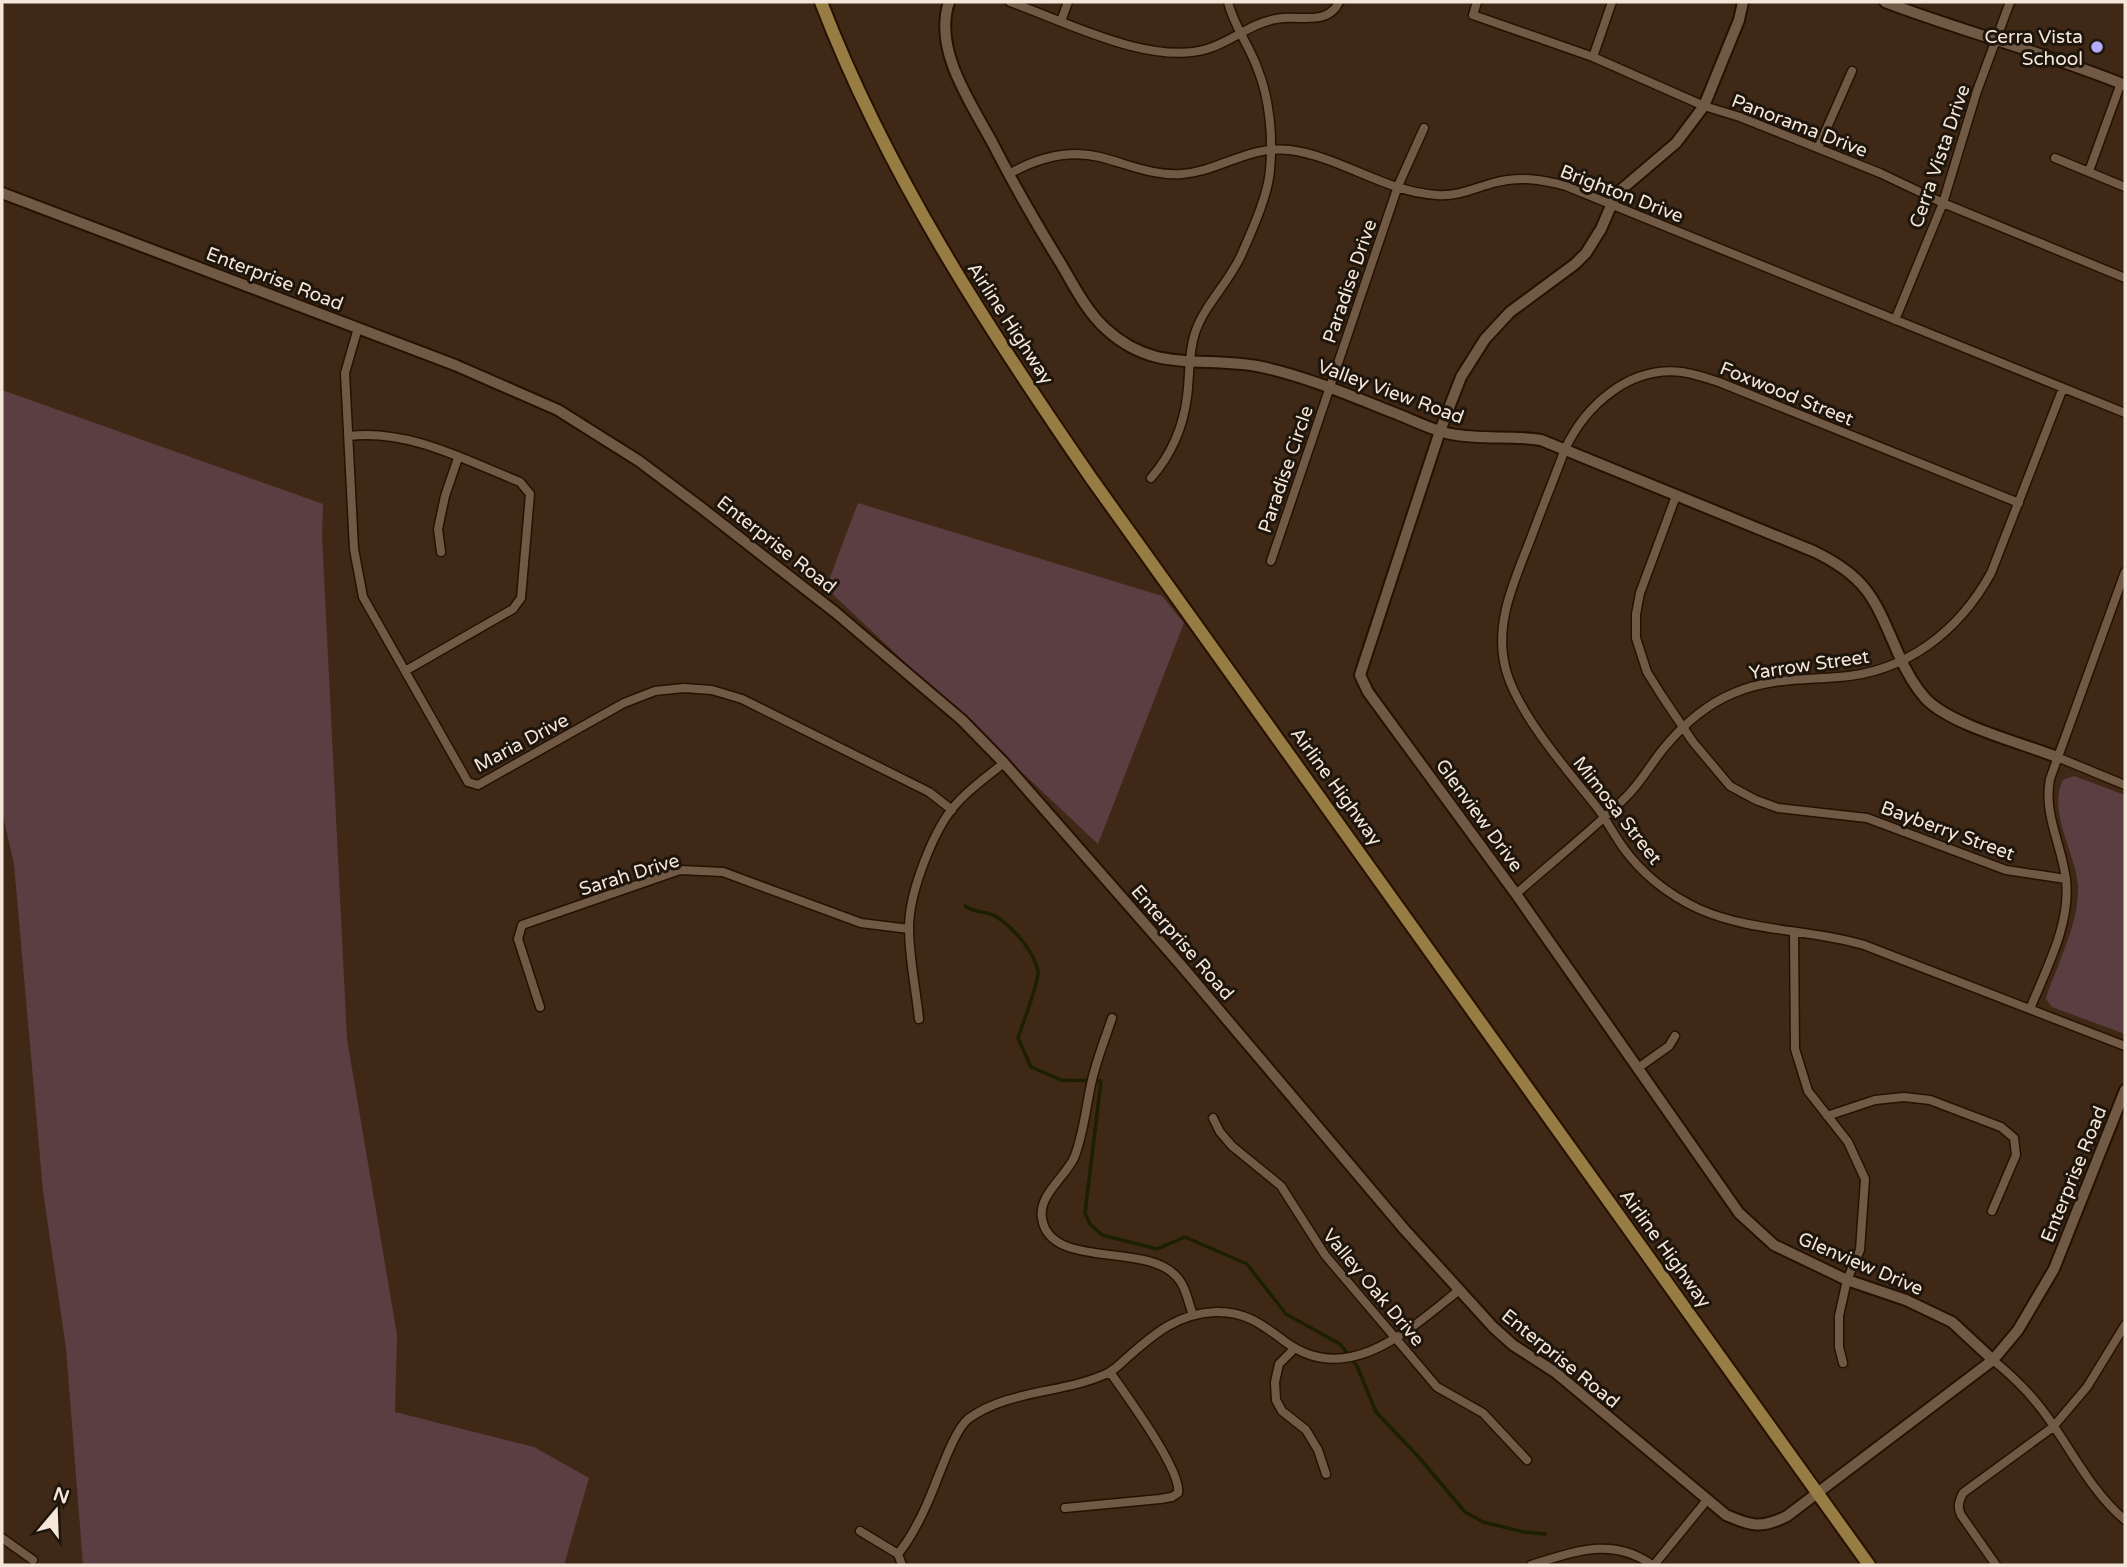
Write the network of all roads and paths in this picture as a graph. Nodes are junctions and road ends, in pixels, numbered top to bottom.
1 (821, 2) edge
2 (949, 2) edge
3 (1010, 2) edge
4 (1068, 2) edge
5 (1228, 2) edge
6 (1339, 2) edge
7 (1477, 2) edge
8 (1612, 2) edge
9 (1743, 2) edge
10 (1885, 2) edge
11 (2010, 2) edge
12 (1060, 21) junction
13 (1240, 34) junction
14 (1994, 40) junction
15 (1592, 57) junction
16 (1852, 71) dead end
17 (2123, 84) edge
18 (1704, 106) junction
19 (1424, 128) dead end
20 (1818, 148) junction
21 (1270, 149) junction
22 (2055, 158) dead end
23 (2089, 171) junction
24 (1009, 174) junction
25 (1398, 186) junction
26 (2125, 187) edge
27 (2, 193) edge
28 (1943, 203) junction
29 (1611, 205) junction
30 (2125, 278) edge
31 (1895, 320) junction
32 (358, 328) junction
33 (1189, 363) junction
34 (1329, 387) junction
35 (2063, 388) junction
36 (2125, 413) edge
37 (1440, 431) junction
38 (349, 436) junction
39 (1565, 449) junction
40 (458, 458) junction
41 (1151, 478) dead end
42 (1676, 496) junction
43 (2019, 503) junction
44 (441, 552) dead end
45 (1271, 561) dead end
46 (2125, 572) edge
47 (1902, 661) junction
48 (405, 671) junction
49 (1683, 727) junction
50 (2056, 757) junction
51 (1004, 763) junction
52 (2125, 785) edge
53 (952, 810) junction
54 (1604, 816) junction
55 (2066, 879) junction
56 (1516, 894) junction
57 (909, 929) junction
58 (1794, 933) junction
59 (540, 1007) dead end
60 (2030, 1009) junction
61 (1112, 1018) dead end
62 (919, 1019) dead end
63 (1675, 1036) dead end
64 (2125, 1046) edge
65 (1638, 1068) junction
66 (2125, 1090) edge
67 (1827, 1116) junction
68 (1213, 1118) dead end
69 (1992, 1211) dead end
70 (1847, 1280) junction
71 (1458, 1291) junction
72 (1193, 1315) junction
73 (2125, 1325) edge
74 (1394, 1338) junction
75 (1296, 1349) junction
76 (1993, 1360) junction
77 (1843, 1363) dead end
78 (1110, 1372) junction
79 (2053, 1427) junction
80 (1527, 1460) dead end
81 (1326, 1474) dead end
82 (1816, 1491) junction
83 (1707, 1500) junction
84 (1065, 1508) dead end
85 (2125, 1521) edge
86 (860, 1531) dead end
87 (2, 1538) edge
88 (898, 1554) junction
89 (33, 1560) dead end
90 (902, 1565) edge
91 (1531, 1565) edge
92 (1653, 1565) edge
93 (1868, 1565) edge
94 (1996, 1565) edge

1 - 82 main road, Airline Highway
2 - 24 street, Valley View Road
3 - 12 street
4 - 12 street
5 - 13 street
6 - 13 street
7 - 15 street, Panorama Drive
8 - 15 street
9 - 18 street, Glenview Drive
10 - 14 street
11 - 14 street, Cerra Vista Drive
12 - 13 street
13 - 21 street
14 - 17 street
14 - 28 street, Cerra Vista Drive
15 - 18 street, Panorama Drive
16 - 20 street
17 - 23 street
18 - 20 street, Panorama Drive
18 - 29 street, Glenview Drive
19 - 25 street, Paradise Drive
20 - 28 street, Panorama Drive
21 - 24 street, Brighton Drive
21 - 25 street, Brighton Drive
21 - 33 street
22 - 23 street
23 - 26 street
24 - 33 street, Valley View Road
25 - 29 street, Brighton Drive
25 - 34 street, Paradise Drive
27 - 32 street, Enterprise Road
28 - 30 street, Panorama Drive
28 - 31 street, Cerra Vista Drive
29 - 31 street, Brighton Drive
29 - 37 street, Glenview Drive
31 - 35 street, Brighton Drive
32 - 38 street, Maria Drive
32 - 51 street, Enterprise Road
33 - 34 street, Valley View Road
33 - 41 street
34 - 37 street, Valley View Road
34 - 45 street, Paradise Circle
35 - 36 street, Brighton Drive
35 - 43 street, Yarrow Street
37 - 39 street, Valley View Road
37 - 56 street, Glenview Drive
38 - 40 street
38 - 48 street, Maria Drive
39 - 42 street, Valley View Road
39 - 43 street, Foxwood Street
39 - 54 street, Mimosa Street
40 - 44 street
40 - 48 street
42 - 47 street, Valley View Road
42 - 49 street, Bayberry Street
43 - 47 street, Yarrow Street
46 - 50 street
47 - 49 street, Yarrow Street
47 - 50 street, Valley View Road
48 - 53 street, Maria Drive
49 - 54 street, Yarrow Street
49 - 55 street, Bayberry Street
50 - 52 street
50 - 55 street
51 - 53 street
51 - 71 street, Enterprise Road
53 - 57 street
54 - 56 street, Yarrow Street
54 - 58 street, Mimosa Street
55 - 60 street
56 - 65 street, Glenview Drive
57 - 59 street, Sarah Drive
57 - 62 street
58 - 60 street, Mimosa Street
58 - 67 street
60 - 64 street, Mimosa Street
61 - 72 street
63 - 65 street
65 - 70 street, Glenview Drive
66 - 76 street, Enterprise Road
67 - 69 street
67 - 70 street
68 - 74 street, Valley Oak Drive
70 - 76 street, Glenview Drive
70 - 77 street
71 - 74 street
71 - 83 street, Enterprise Road
72 - 75 street
72 - 78 street
73 - 79 street
74 - 75 street
74 - 80 street, Valley Oak Drive
75 - 81 street
76 - 79 street, Glenview Drive
76 - 82 street, Enterprise Road
78 - 84 street
78 - 88 street
79 - 85 street, Glenview Drive
79 - 94 street
82 - 83 street, Enterprise Road
82 - 93 main road, Airline Highway
83 - 92 street
86 - 88 street
87 - 89 street
88 - 90 street
91 - 92 street

